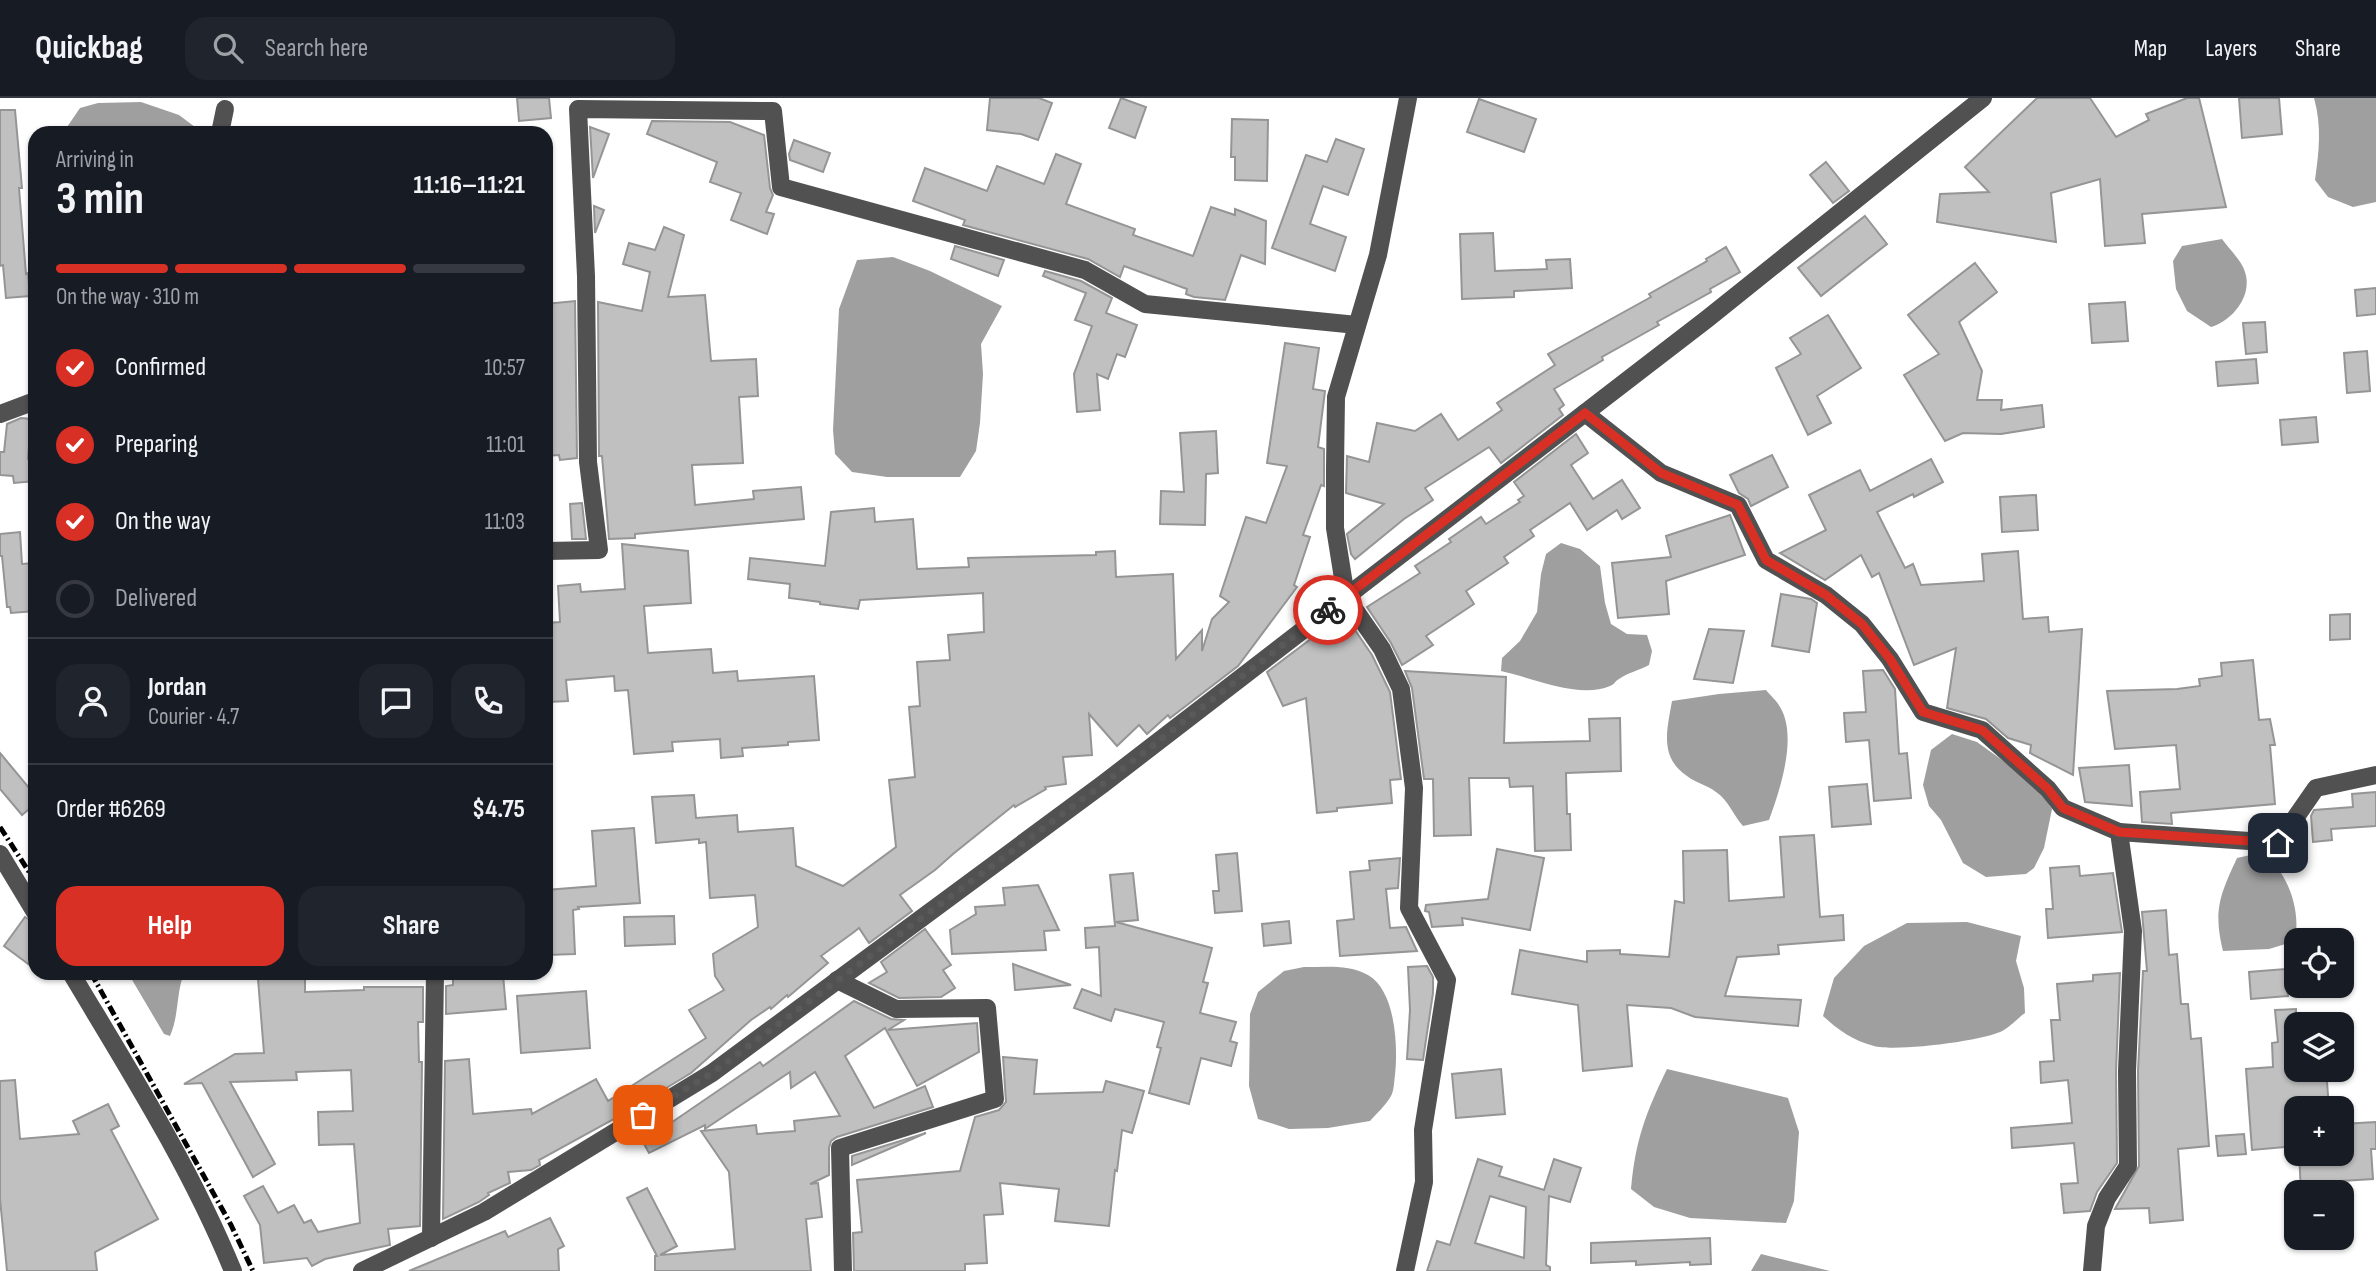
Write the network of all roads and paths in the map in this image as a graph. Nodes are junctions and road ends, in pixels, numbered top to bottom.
1 (1408, 98) edge
2 (1983, 98) edge
3 (584, 103) edge
4 (225, 109) dead end
5 (221, 126) edge
6 (1357, 325) junction
7 (28, 404) edge
8 (1585, 413) junction
9 (0, 414) edge
10 (553, 551) edge
11 (1346, 597) junction
12 (2376, 775) edge
13 (2119, 832) junction
14 (0, 854) edge
15 (28, 900) edge
16 (75, 980) edge
17 (435, 980) edge
18 (837, 980) junction
19 (431, 1238) junction
20 (233, 1271) edge
21 (362, 1271) edge
22 (844, 1271) edge
23 (1405, 1271) edge
24 (2092, 1271) edge

1 - 6 street
2 - 8 street
3 - 6 street
3 - 10 street
4 - 5 street
6 - 11 street
7 - 9 street
8 - 11 street
8 - 13 street
11 - 18 street
11 - 23 street
12 - 13 street
13 - 24 street
14 - 15 street
16 - 20 street
17 - 19 street
18 - 19 street
18 - 22 street
19 - 21 street

